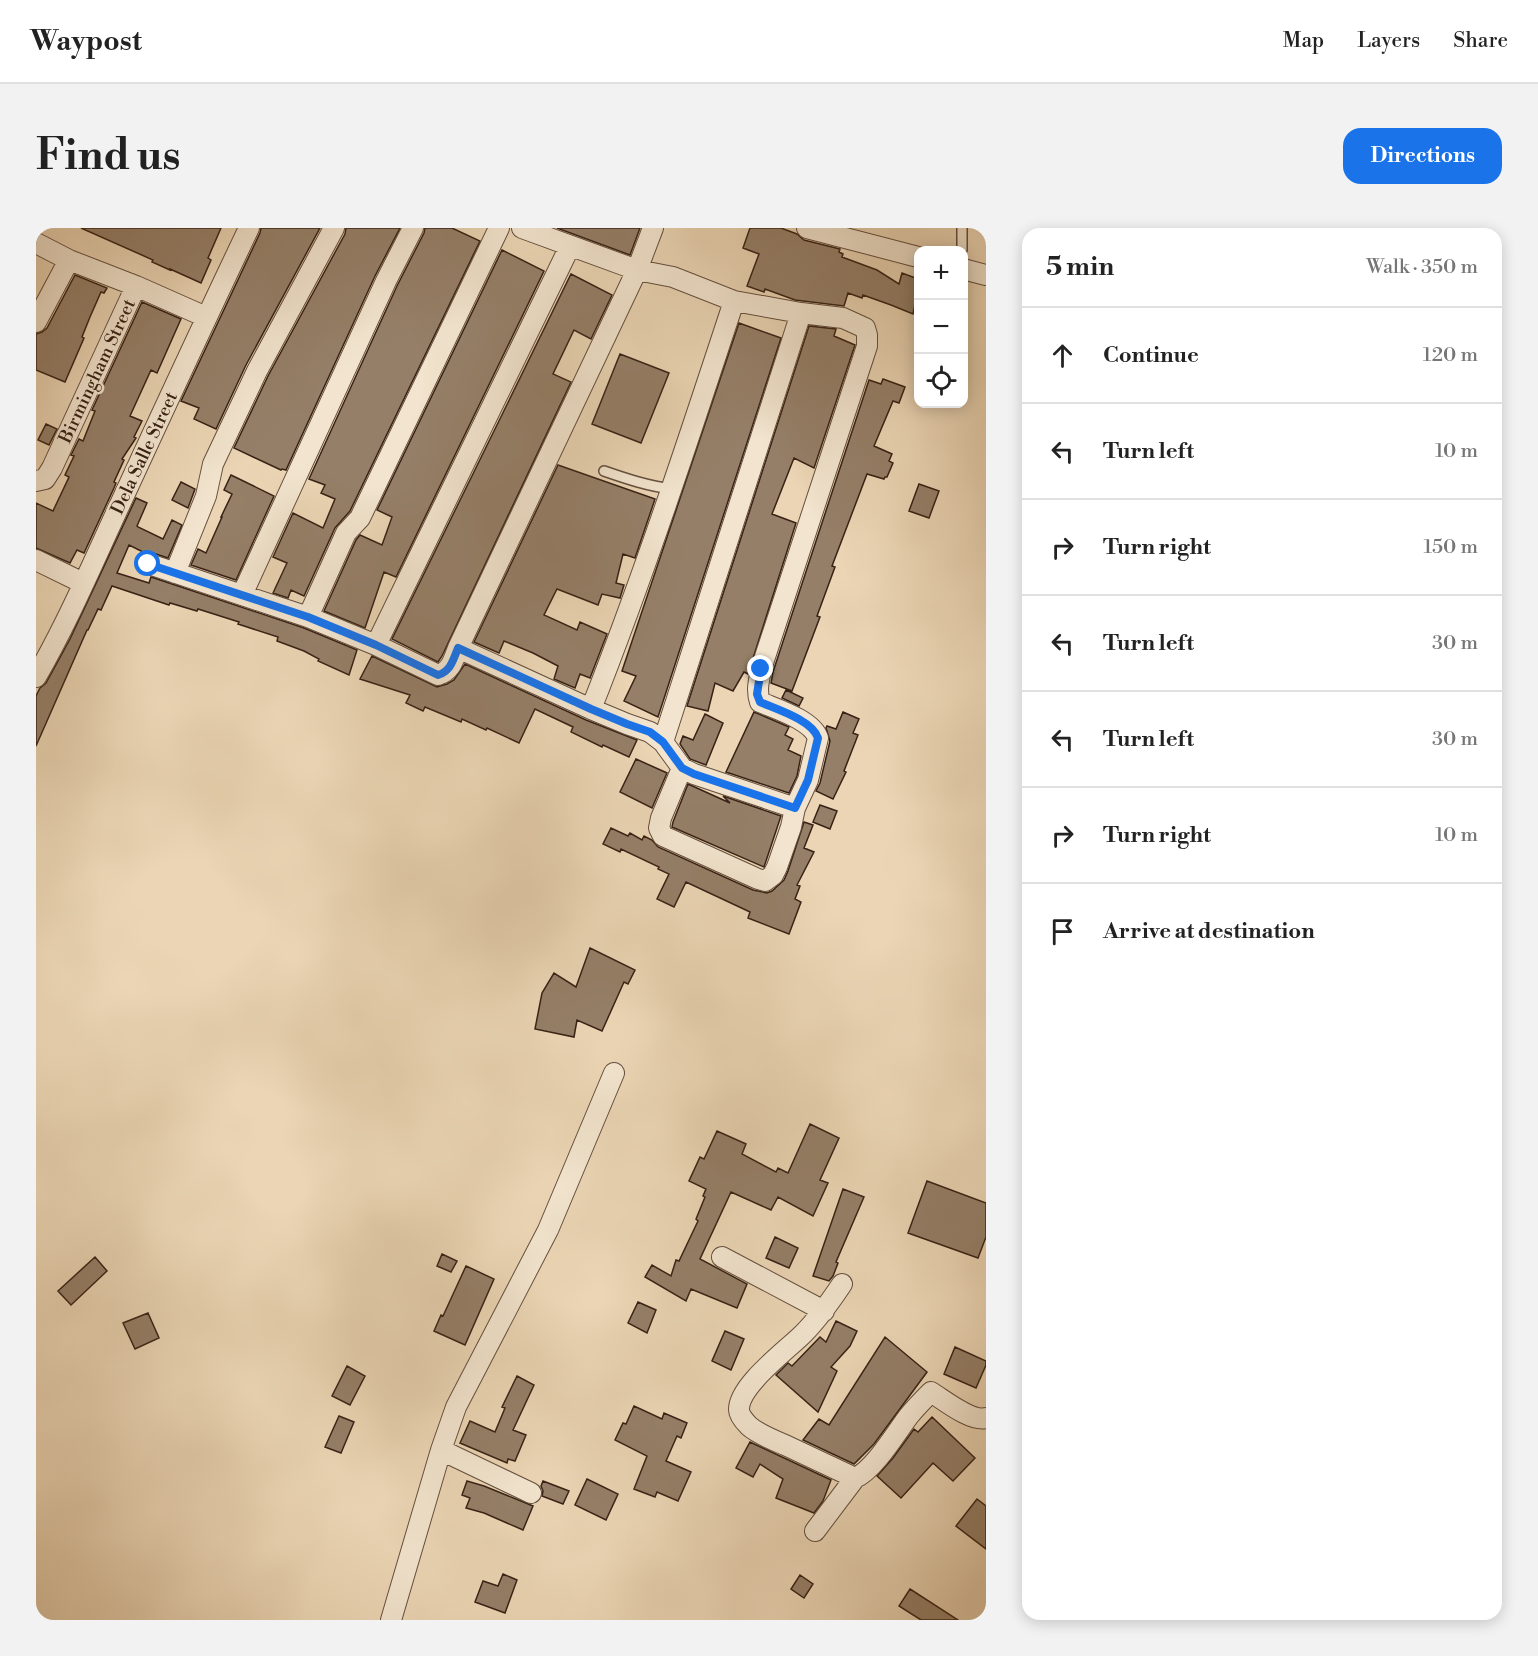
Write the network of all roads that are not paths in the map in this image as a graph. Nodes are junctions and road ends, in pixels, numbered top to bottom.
1 (249, 228) edge
2 (334, 228) edge
3 (413, 228) edge
4 (499, 228) edge
5 (522, 228) edge
6 (653, 228) edge
7 (807, 228) edge
8 (963, 228) edge
9 (36, 243) edge
10 (570, 246) junction
11 (962, 246) edge
12 (914, 256) edge
13 (69, 260) junction
14 (637, 270) junction
15 (968, 270) edge
16 (986, 275) edge
17 (136, 286) junction
18 (735, 301) junction
19 (801, 313) junction
20 (206, 317) junction
21 (36, 322) edge
22 (604, 471) dead end
23 (36, 482) edge
24 (672, 489) junction
25 (36, 560) edge
26 (148, 564) dead end
27 (175, 573) junction
28 (83, 583) junction
29 (242, 595) junction
30 (308, 617) junction
31 (44, 645) edge
32 (376, 645) junction
33 (458, 648) junction
34 (36, 677) edge
35 (591, 709) junction
36 (663, 742) junction
37 (682, 768) junction
38 (795, 808) junction
39 (614, 1073) dead end
40 (722, 1257) dead end
41 (843, 1284) dead end
42 (824, 1311) junction
43 (986, 1418) edge
44 (441, 1450) junction
45 (855, 1478) junction
46 (531, 1493) dead end
47 (815, 1531) dead end
48 (392, 1620) edge

1 - 20 street, Dela Salle Street
2 - 27 street
3 - 29 street
4 - 30 street
5 - 10 street
6 - 14 street
7 - 12 street
8 - 11 lane
9 - 13 street
10 - 14 street
10 - 32 street
13 - 17 street
13 - 21 street
14 - 18 street
14 - 33 street
15 - 16 street
17 - 20 street
17 - 23 street, Birmingham Street
18 - 19 street
18 - 24 street
19 - 36 street
19 - 38 street
20 - 28 street, Dela Salle Street
22 - 24 lane
24 - 35 street
25 - 28 street
26 - 27 street
27 - 29 street
28 - 31 street, Dela Salle Street
29 - 30 street
30 - 32 street
31 - 34 street, Dela Salle Street
32 - 33 street
33 - 35 street
35 - 36 street
36 - 37 street
37 - 38 street
37 - 38 street
39 - 44 street
40 - 42 street
41 - 42 street
42 - 45 street
43 - 45 street
44 - 46 street
44 - 48 street
45 - 47 street

